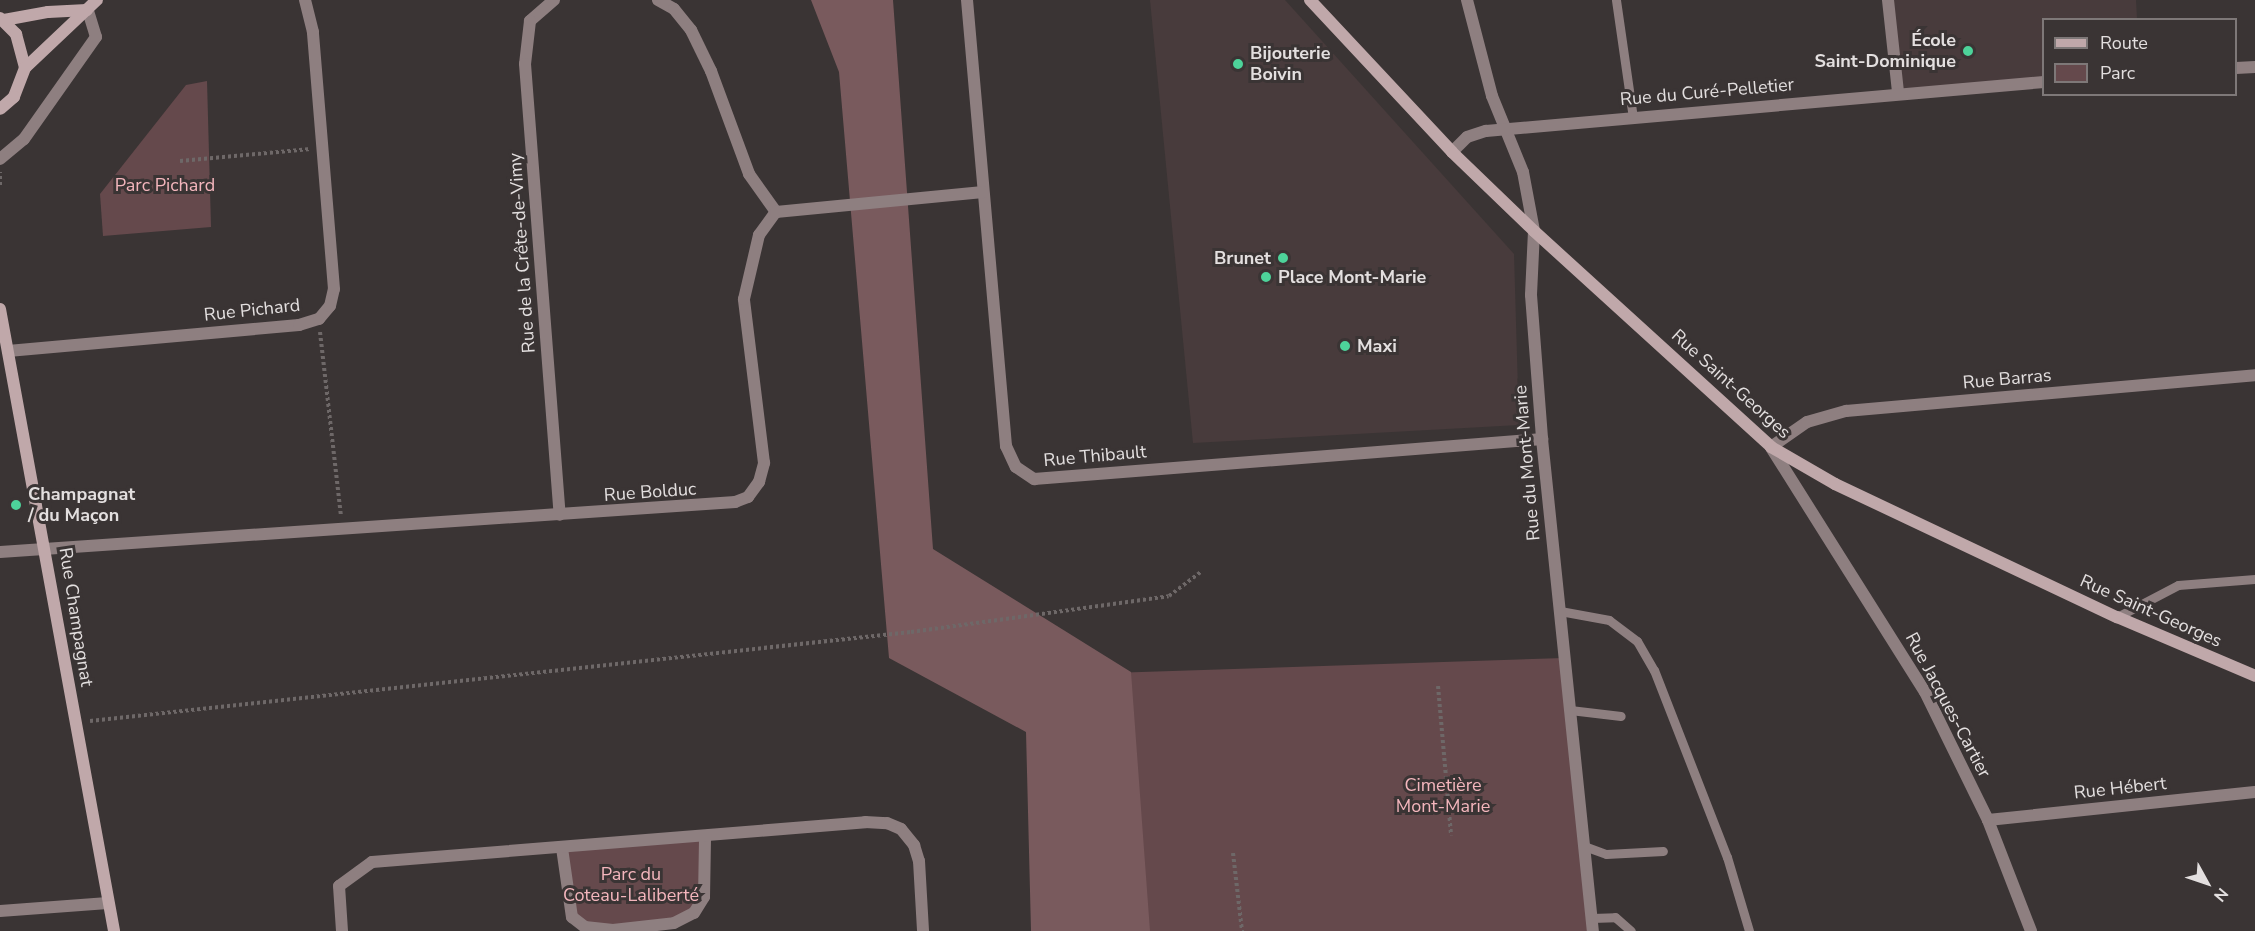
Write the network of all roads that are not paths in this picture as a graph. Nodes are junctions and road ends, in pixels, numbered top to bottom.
1 (97, 0) edge
2 (305, 0) edge
3 (554, 0) edge
4 (658, 0) edge
5 (967, 0) edge
6 (1310, 0) edge
7 (1467, 0) edge
8 (1616, 0) edge
9 (1888, 0) edge
10 (88, 10) junction
11 (2, 19) edge
12 (2255, 67) edge
13 (25, 68) junction
14 (2237, 68) edge
15 (2042, 82) edge
16 (1898, 92) junction
17 (1, 110) edge
18 (1633, 117) junction
19 (1505, 130) junction
20 (1452, 152) junction
21 (0, 159) edge
22 (983, 192) junction
23 (776, 212) junction
24 (1534, 231) junction
25 (0, 309) edge
26 (8, 351) junction
27 (2255, 375) edge
28 (1542, 439) junction
29 (1771, 447) junction
30 (560, 515) junction
31 (47, 549) junction
32 (0, 552) edge
33 (2255, 579) edge
34 (1560, 611) junction
35 (2116, 617) junction
36 (2255, 676) edge
37 (1570, 710) junction
38 (1621, 716) dead end
39 (2255, 792) edge
40 (1988, 820) junction
41 (705, 837) junction
42 (1584, 846) junction
43 (562, 848) junction
44 (1663, 851) dead end
45 (108, 903) junction
46 (0, 912) edge
47 (1592, 925) edge
48 (114, 931) edge
49 (342, 931) edge
50 (923, 931) edge
51 (1631, 931) edge
52 (1749, 931) edge
53 (2031, 931) edge

1 - 10 street
2 - 26 street, Rue Pichard
3 - 30 street, Rue de la Crête-de-Vimy
4 - 23 street
5 - 22 street, Rue Thibault
6 - 20 street, Rue Saint-Georges
7 - 19 street, Rue du Mont-Marie
8 - 18 lane
9 - 16 street
10 - 11 street
10 - 13 street
10 - 21 street
11 - 13 street
12 - 14 street
13 - 17 street
15 - 16 street, Rue du Curé-Pelletier
16 - 18 street, Rue du Curé-Pelletier
18 - 19 street, Rue du Curé-Pelletier
19 - 20 street, Rue du Curé-Pelletier
19 - 24 street, Rue du Mont-Marie
20 - 24 street, Rue Saint-Georges
22 - 23 street
22 - 28 street, Rue Thibault
23 - 30 street, Rue Bolduc
24 - 28 street, Rue du Mont-Marie
24 - 29 street, Rue Saint-Georges
25 - 26 street, Rue Champagnat
26 - 31 street, Rue Champagnat
27 - 29 street, Rue Barras
28 - 34 street, Rue du Mont-Marie
29 - 35 street, Rue Saint-Georges
29 - 40 street, Rue Jacques-Cartier
30 - 31 street, Rue Bolduc
31 - 32 street, Rue Bolduc
31 - 45 street, Rue Champagnat
33 - 35 lane
34 - 37 street, Rue du Mont-Marie
34 - 52 lane
35 - 36 street, Rue Saint-Georges
37 - 38 lane
37 - 42 street, Rue du Mont-Marie
39 - 40 street, Rue Hébert
40 - 53 street, Rue Jacques-Cartier
41 - 43 street
41 - 43 street
41 - 50 street
42 - 44 lane
42 - 47 street, Rue du Mont-Marie
43 - 49 street
45 - 46 street
45 - 48 street, Rue Champagnat
47 - 51 lane

